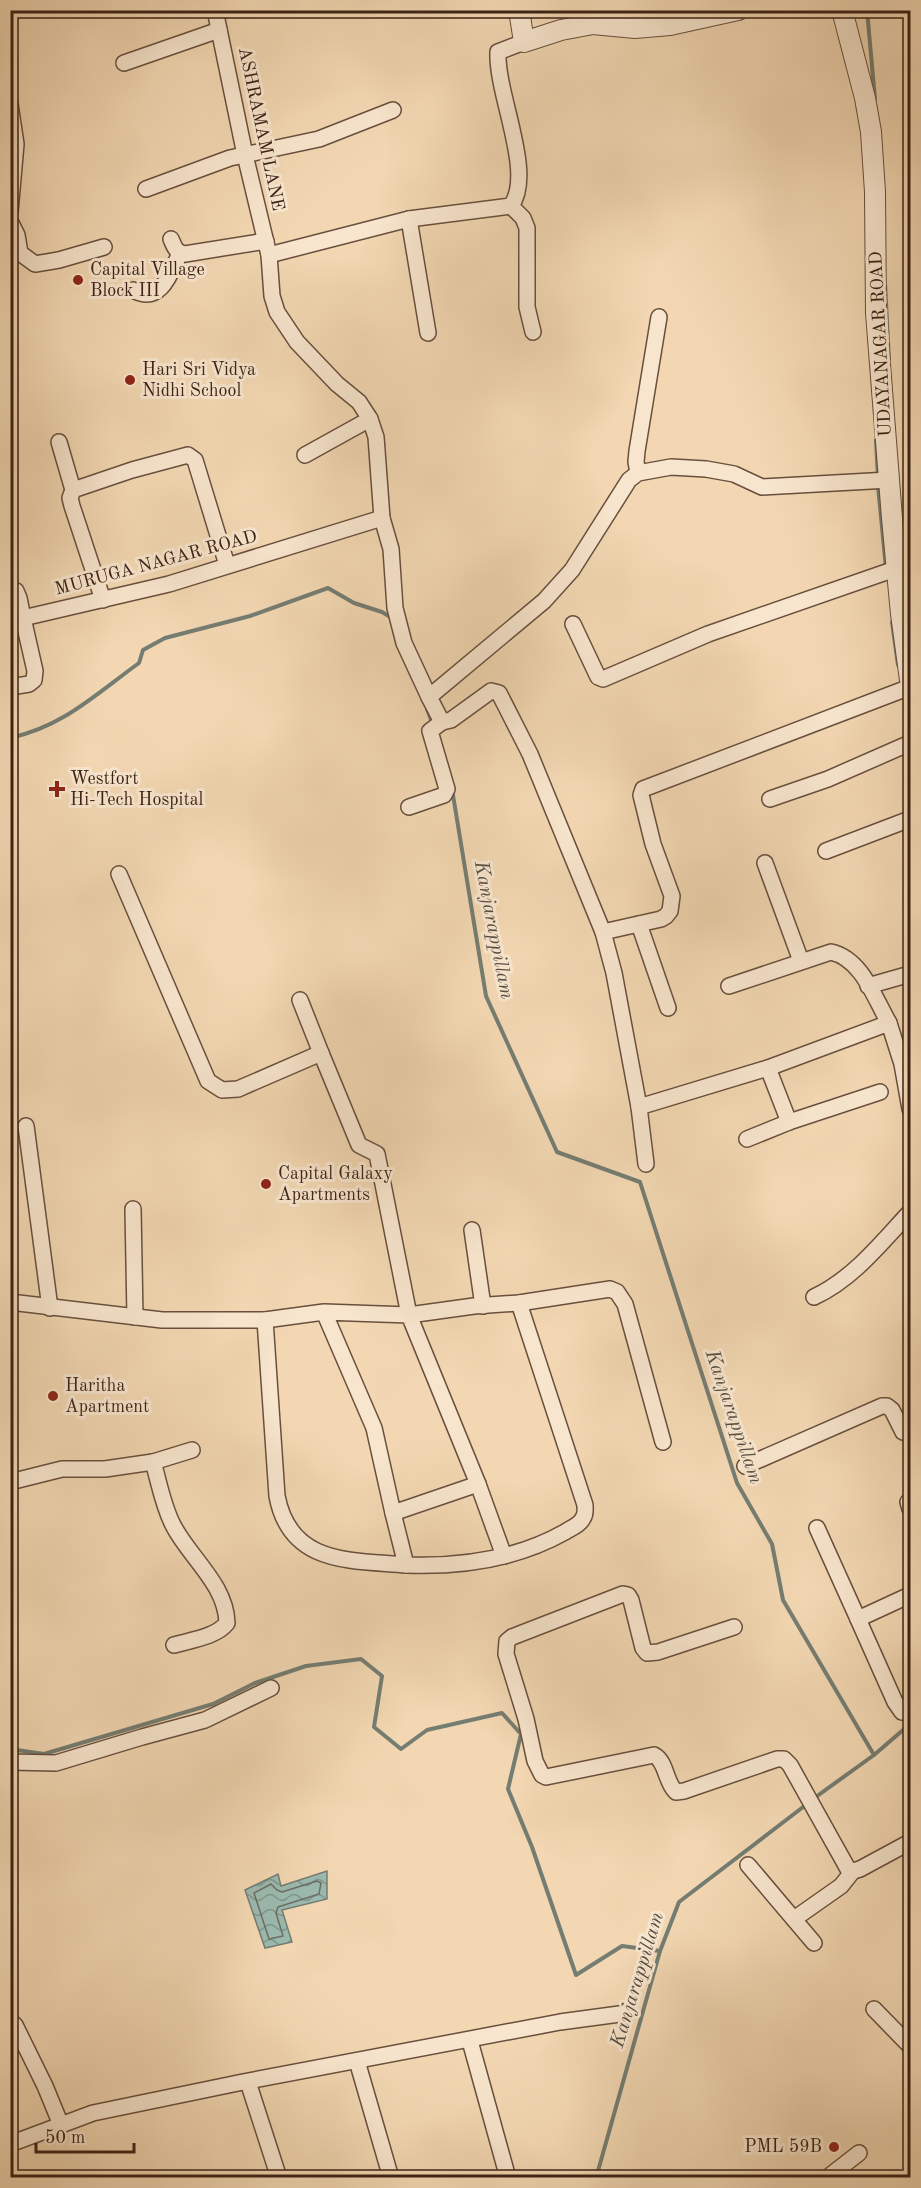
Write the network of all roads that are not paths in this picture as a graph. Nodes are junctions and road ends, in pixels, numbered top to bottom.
1 (215, 10) edge
2 (519, 10) edge
3 (738, 10) edge
4 (842, 10) edge
5 (677, 17) edge
6 (219, 30) junction
7 (524, 42) junction
8 (124, 63) dead end
9 (10, 104) edge
10 (393, 111) dead end
11 (245, 155) junction
12 (146, 189) dead end
13 (511, 207) junction
14 (10, 212) edge
15 (409, 219) junction
16 (10, 221) edge
17 (171, 239) dead end
18 (104, 247) dead end
19 (268, 248) junction
20 (180, 253) junction
21 (133, 290) dead end
22 (659, 318) dead end
23 (533, 332) dead end
24 (428, 333) dead end
25 (370, 419) junction
26 (59, 442) dead end
27 (305, 455) dead end
28 (638, 472) junction
29 (889, 480) junction
30 (73, 490) junction
31 (382, 518) junction
32 (227, 565) junction
33 (898, 568) junction
34 (10, 590) edge
35 (102, 600) junction
36 (23, 618) junction
37 (573, 624) dead end
38 (910, 680) edge
39 (10, 687) edge
40 (910, 687) edge
41 (429, 697) junction
42 (436, 726) junction
43 (910, 743) edge
44 (770, 799) dead end
45 (409, 807) dead end
46 (910, 819) edge
47 (826, 851) dead end
48 (765, 863) dead end
49 (119, 874) dead end
50 (639, 924) junction
51 (603, 932) junction
52 (801, 961) junction
53 (910, 974) edge
54 (729, 986) dead end
55 (868, 986) junction
56 (300, 1000) dead end
57 (668, 1008) dead end
58 (889, 1023) junction
59 (321, 1053) junction
60 (768, 1068) junction
61 (880, 1092) dead end
62 (639, 1107) junction
63 (910, 1109) edge
64 (789, 1122) junction
65 (26, 1126) dead end
66 (747, 1139) dead end
67 (646, 1164) dead end
68 (133, 1209) dead end
69 (910, 1212) edge
70 (472, 1230) dead end
71 (814, 1298) dead end
72 (10, 1302) edge
73 (519, 1303) junction
74 (483, 1305) junction
75 (50, 1308) junction
76 (324, 1312) junction
77 (409, 1315) junction
78 (135, 1317) junction
79 (265, 1320) junction
80 (910, 1433) edge
81 (663, 1442) dead end
82 (192, 1450) dead end
83 (153, 1462) junction
84 (745, 1466) dead end
85 (10, 1482) edge
86 (478, 1484) junction
87 (393, 1513) junction
88 (817, 1528) dead end
89 (504, 1556) junction
90 (406, 1565) junction
91 (910, 1595) edge
92 (858, 1619) junction
93 (734, 1628) dead end
94 (174, 1645) dead end
95 (271, 1688) dead end
96 (902, 1712) dead end
97 (10, 1762) edge
98 (910, 1842) edge
99 (748, 1864) dead end
100 (853, 1871) junction
101 (794, 1919) junction
102 (814, 1943) dead end
103 (874, 2009) dead end
104 (627, 2013) dead end
105 (10, 2021) edge
106 (470, 2041) junction
107 (910, 2046) edge
108 (357, 2061) junction
109 (248, 2082) junction
110 (61, 2125) junction
111 (10, 2144) edge
112 (859, 2153) dead end
113 (279, 2178) edge
114 (391, 2178) edge
115 (508, 2178) edge
116 (827, 2178) edge

1 - 6 street, ASHRAMAM LANE
2 - 7 street
3 - 5 street
4 - 29 street, UDAYANAGAR ROAD
5 - 7 street
6 - 8 street
6 - 11 street, ASHRAMAM LANE
7 - 13 street
9 - 14 street
10 - 11 street
11 - 12 street
11 - 19 street, ASHRAMAM LANE
13 - 15 street
13 - 23 street
15 - 19 street
15 - 24 street
16 - 18 street
17 - 20 street
19 - 20 street
19 - 25 street, ASHRAMAM LANE
20 - 21 street
22 - 28 street
25 - 27 street
25 - 31 street
26 - 30 street
28 - 29 street
28 - 41 street
29 - 33 street, UDAYANAGAR ROAD
30 - 32 street
30 - 35 street
31 - 32 street, MURUGA NAGAR ROAD
31 - 41 street
32 - 35 street, MURUGA NAGAR ROAD
33 - 37 street
33 - 38 street, UDAYANAGAR ROAD
34 - 36 street
35 - 36 street, MURUGA NAGAR ROAD
36 - 39 street
40 - 50 street
41 - 42 street
42 - 45 street
42 - 51 street
43 - 44 street
46 - 47 street
48 - 52 street
49 - 59 street
50 - 51 street
50 - 57 street
51 - 62 street
52 - 54 street
52 - 55 street
53 - 55 street
55 - 58 street
56 - 59 street
58 - 60 street
58 - 63 street
59 - 77 street
60 - 62 street
60 - 64 street
61 - 64 street
62 - 67 street
64 - 66 street
65 - 75 street
68 - 78 street
69 - 71 street
70 - 74 street
72 - 75 street
73 - 74 street
73 - 81 street
73 - 89 street
74 - 77 street
75 - 78 street
76 - 77 street
76 - 79 street
76 - 87 street
77 - 86 street
78 - 79 street
79 - 90 street
80 - 84 street
82 - 83 street
83 - 85 street
83 - 94 street
86 - 87 street
86 - 89 street
87 - 90 street
88 - 92 street
89 - 90 street
91 - 92 street
92 - 96 street
93 - 100 street
95 - 97 street
98 - 100 street
99 - 101 street
100 - 101 street
101 - 102 street
103 - 107 street
104 - 106 street
105 - 110 street
106 - 108 street
106 - 115 street
108 - 109 street
108 - 114 street
109 - 110 street
109 - 113 street
110 - 111 street
112 - 116 street

